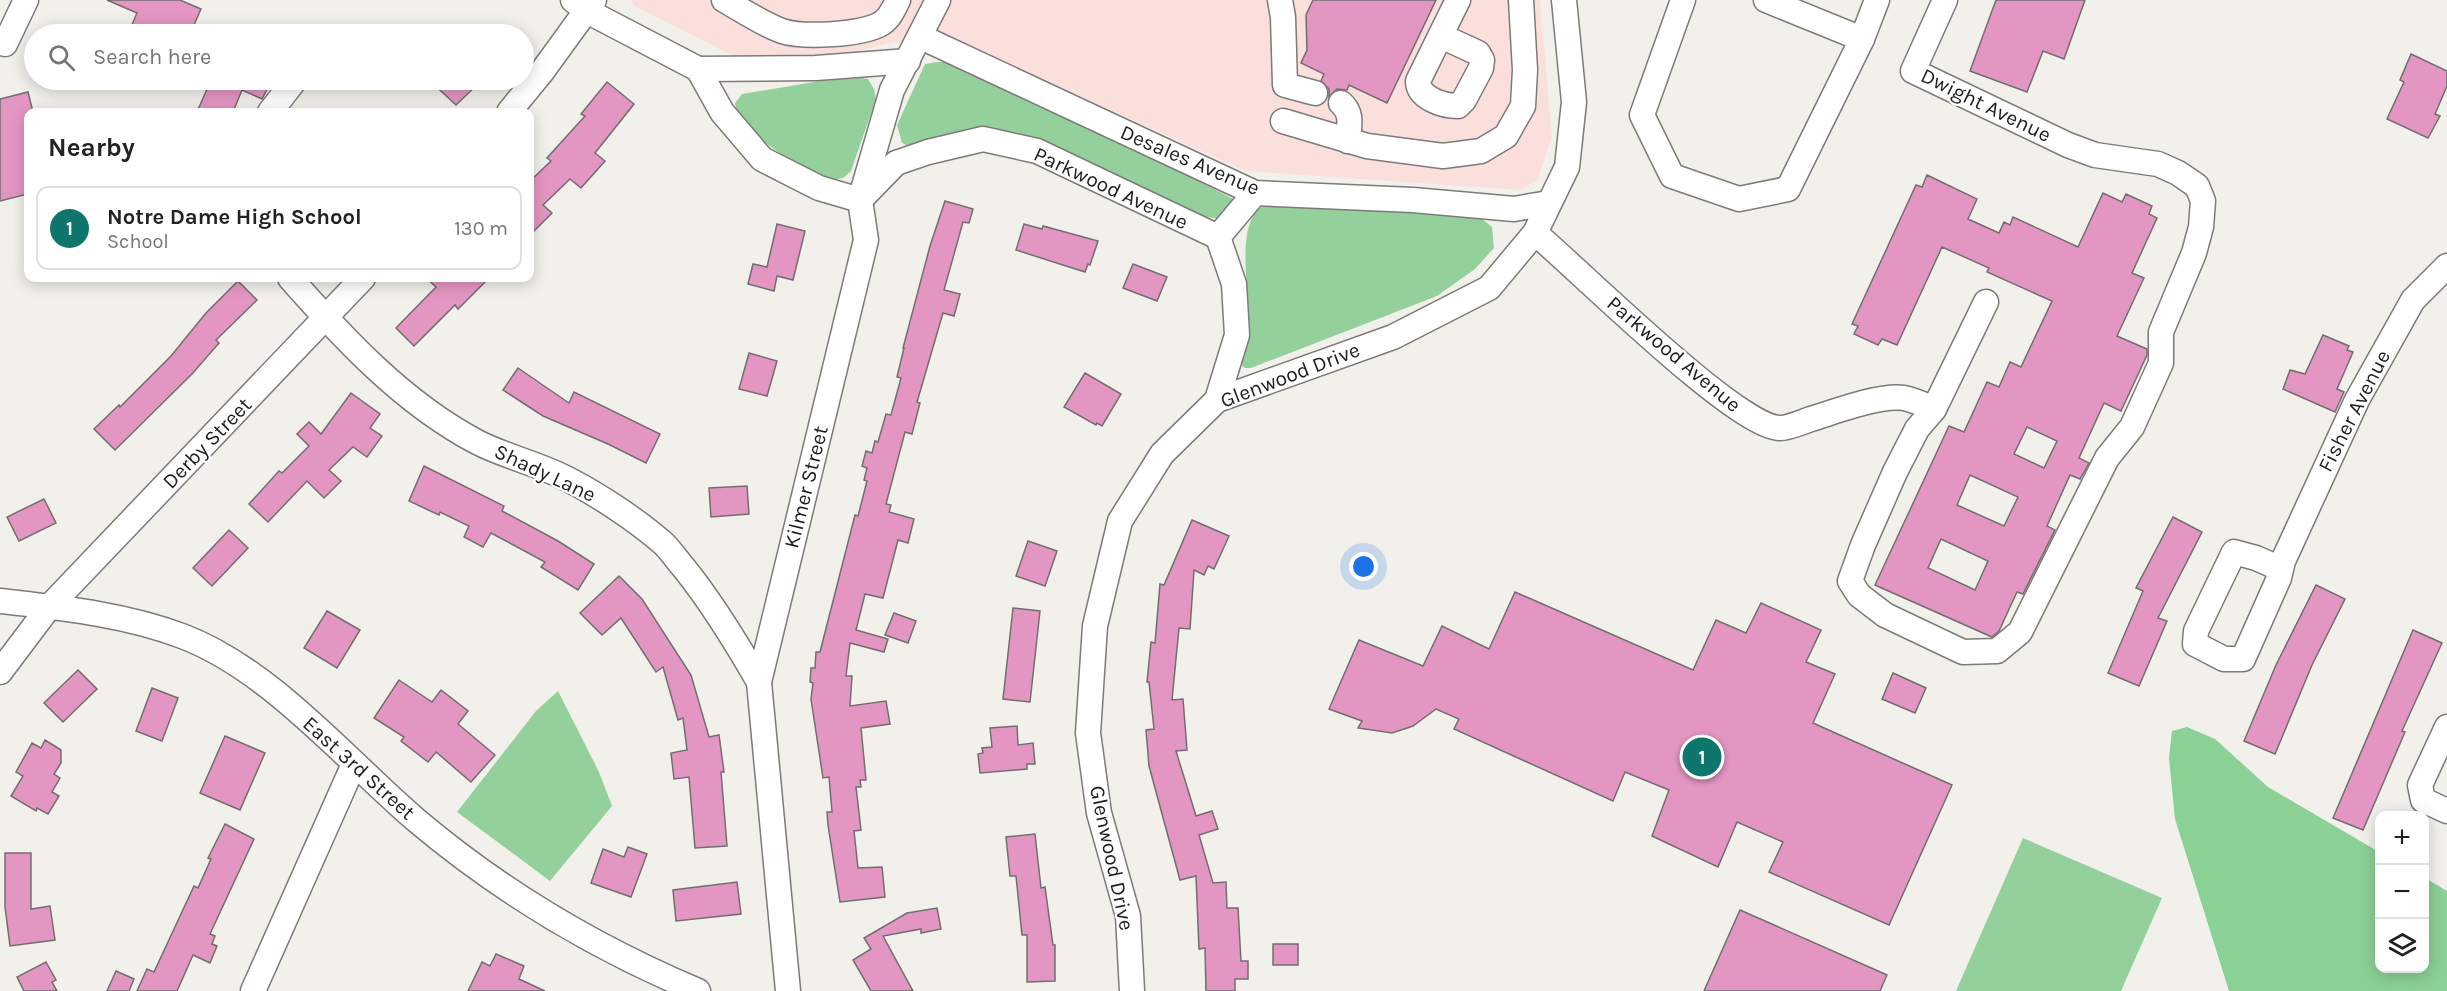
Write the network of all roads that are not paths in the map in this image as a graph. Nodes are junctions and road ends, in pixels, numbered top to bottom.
1 (26, 0) edge
2 (724, 0) edge
3 (898, 0) edge
4 (938, 0) edge
5 (1280, 0) edge
6 (1458, 0) edge
7 (1521, 0) edge
8 (1564, 0) edge
9 (1683, 0) edge
10 (1767, 0) edge
11 (1877, 0) edge
12 (1945, 0) edge
13 (585, 4) edge
14 (1441, 36) dead end
15 (921, 37) junction
16 (1862, 39) junction
17 (3, 43) edge
18 (908, 61) junction
19 (698, 69) junction
20 (534, 76) edge
21 (287, 90) edge
22 (524, 90) edge
23 (1316, 93) dead end
24 (1341, 103) dead end
25 (273, 108) edge
26 (512, 108) edge
27 (1283, 121) dead end
28 (1348, 141) junction
29 (1255, 193) junction
30 (860, 200) junction
31 (1549, 203) junction
32 (1535, 233) junction
33 (1218, 237) junction
34 (2447, 266) edge
35 (294, 282) edge
36 (359, 282) edge
37 (1986, 302) dead end
38 (326, 318) junction
39 (1216, 400) junction
40 (1934, 409) junction
41 (2281, 569) dead end
42 (0, 601) edge
43 (49, 607) junction
44 (0, 672) edge
45 (759, 682) junction
46 (2447, 727) edge
47 (354, 764) junction
48 (2447, 811) edge
49 (650, 982) edge
50 (253, 991) edge
51 (698, 991) edge
52 (788, 991) edge
53 (1132, 991) edge

1 - 17 street
2 - 3 street
4 - 15 street, Kilmer Street
5 - 23 street
6 - 14 street
7 - 28 street
8 - 31 street, Glenwood Drive
9 - 16 street
10 - 16 street
11 - 16 street
12 - 40 street, Dwight Avenue
13 - 19 street
13 - 20 street
15 - 18 street, Kilmer Street
15 - 29 street, Desales Avenue
18 - 19 street
18 - 30 street, Kilmer Street
19 - 30 street
21 - 25 street
22 - 26 street
24 - 28 street
27 - 28 street
29 - 31 street, Desales Avenue
29 - 33 street
30 - 33 street, Parkwood Avenue
30 - 45 street, Kilmer Street
31 - 32 street, Glenwood Drive
32 - 39 street, Glenwood Drive
32 - 40 street, Parkwood Avenue
33 - 39 street
34 - 41 street, Fisher Avenue
35 - 38 street, Shady Lane
36 - 38 street, Derby Street
37 - 40 street
38 - 43 street, Derby Street
38 - 45 street, Shady Lane
39 - 53 street, Glenwood Drive
42 - 43 street, East 3rd Street
43 - 44 street, Derby Street
43 - 47 street, East 3rd Street
45 - 52 street, Kilmer Street
46 - 48 street
47 - 49 street, East 3rd Street
47 - 50 street
49 - 51 street, East 3rd Street

